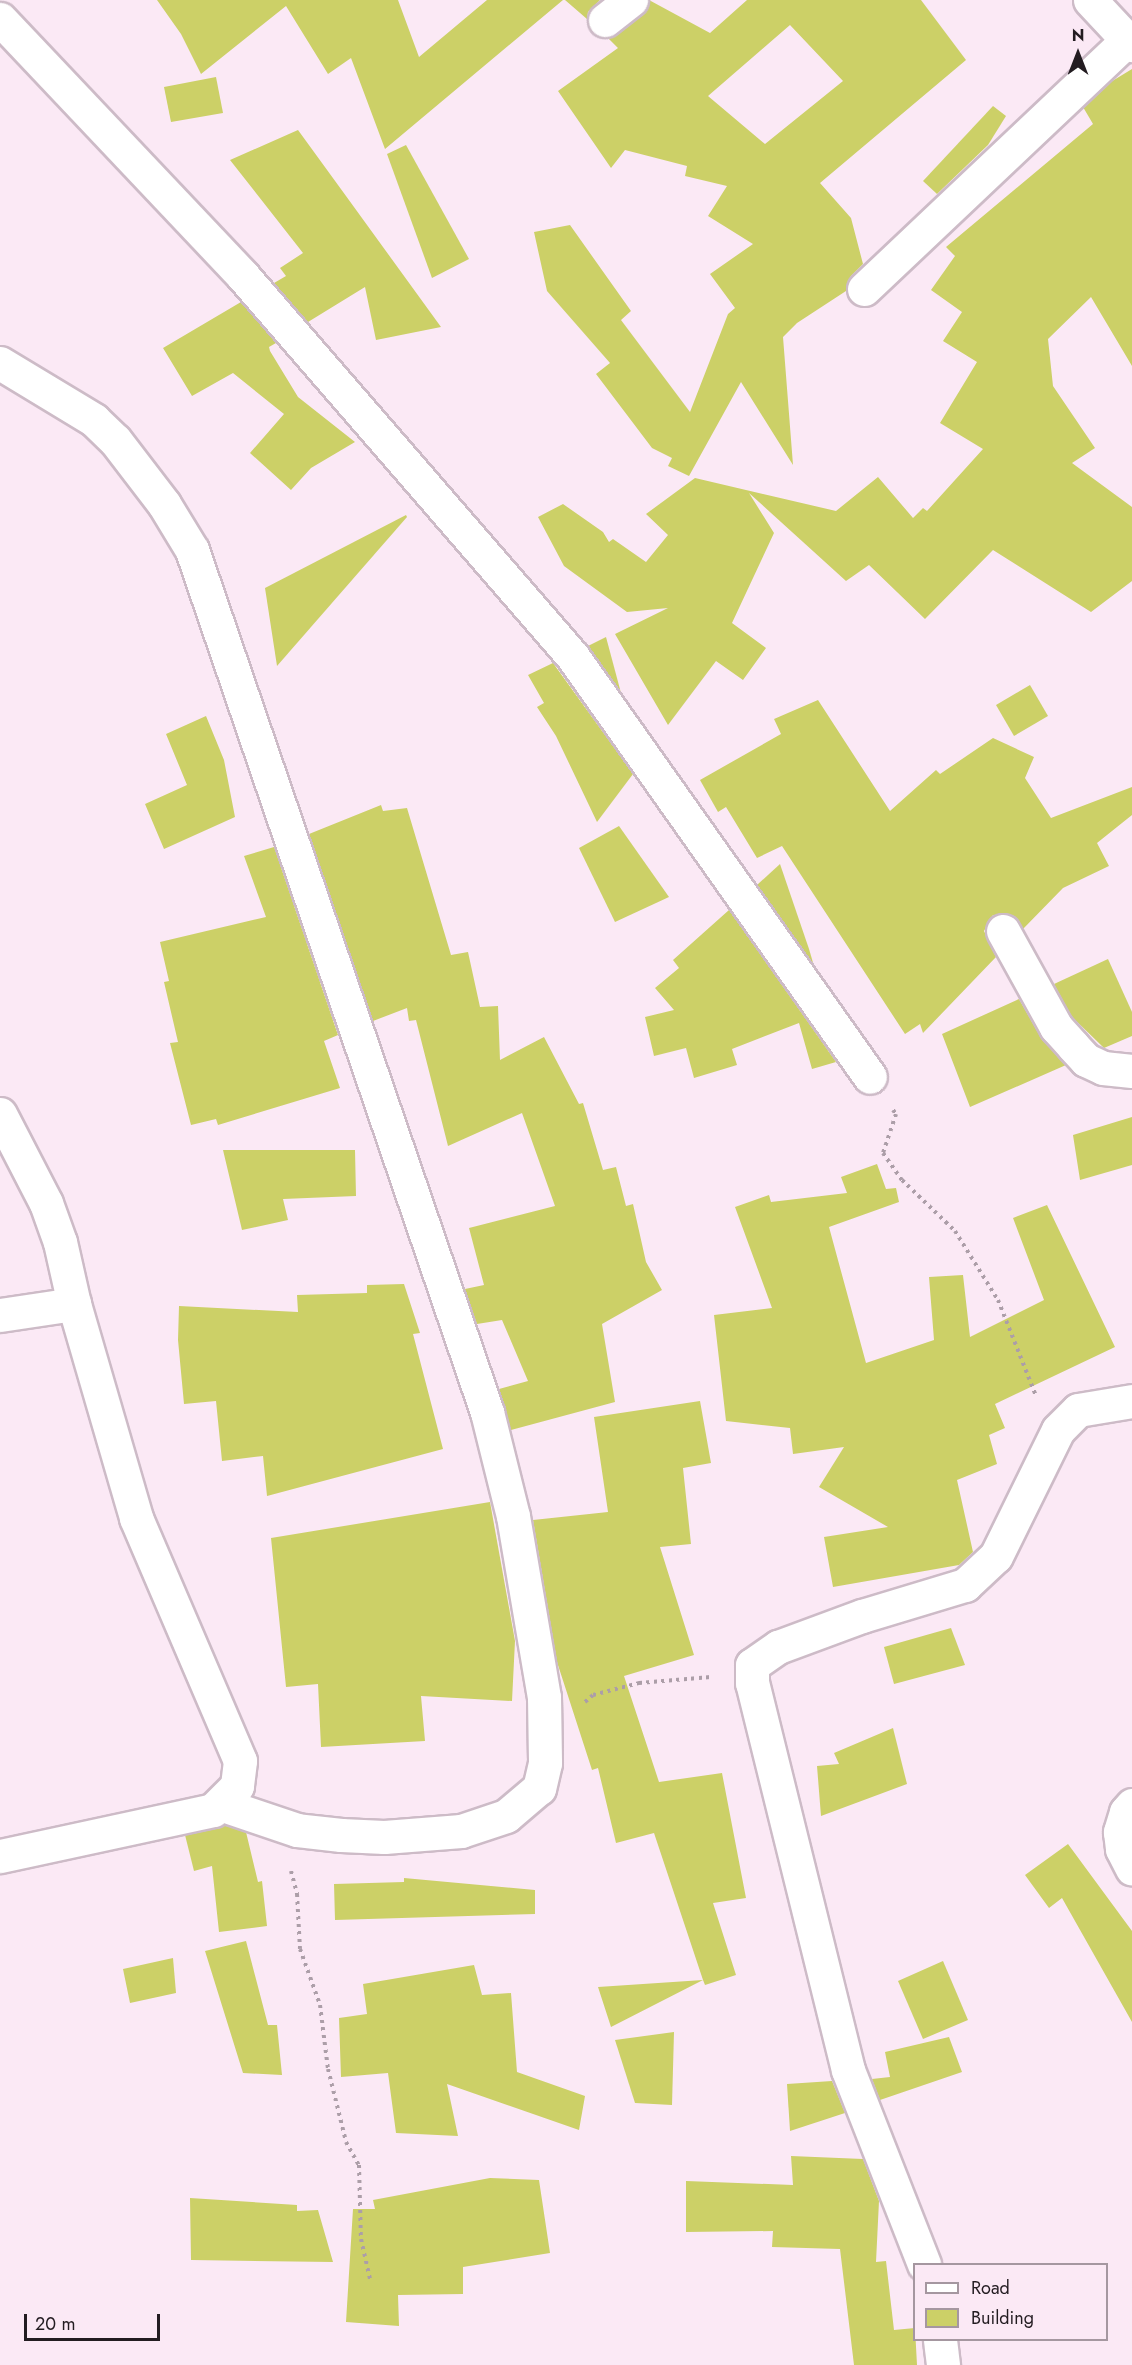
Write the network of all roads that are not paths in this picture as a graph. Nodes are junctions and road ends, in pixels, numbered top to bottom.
1 (631, 0) edge
2 (1090, 0) edge
3 (0, 19) edge
4 (605, 20) dead end
5 (1130, 42) edge
6 (864, 289) dead end
7 (0, 363) edge
8 (1003, 932) dead end
9 (1132, 1071) edge
10 (870, 1077) road end
11 (0, 1114) edge
12 (74, 1304) junction
13 (0, 1316) edge
14 (1132, 1401) edge
15 (220, 1804) junction
16 (1132, 1805) edge
17 (0, 1856) edge
18 (1132, 1869) edge
19 (923, 2263) edge
20 (940, 2341) edge
21 (943, 2365) edge

1 - 4 street
2 - 5 street
3 - 10 street
5 - 6 street
7 - 15 street
8 - 9 street
11 - 12 street
12 - 13 street
12 - 15 street
14 - 19 street
15 - 17 street
16 - 18 street
20 - 21 street

